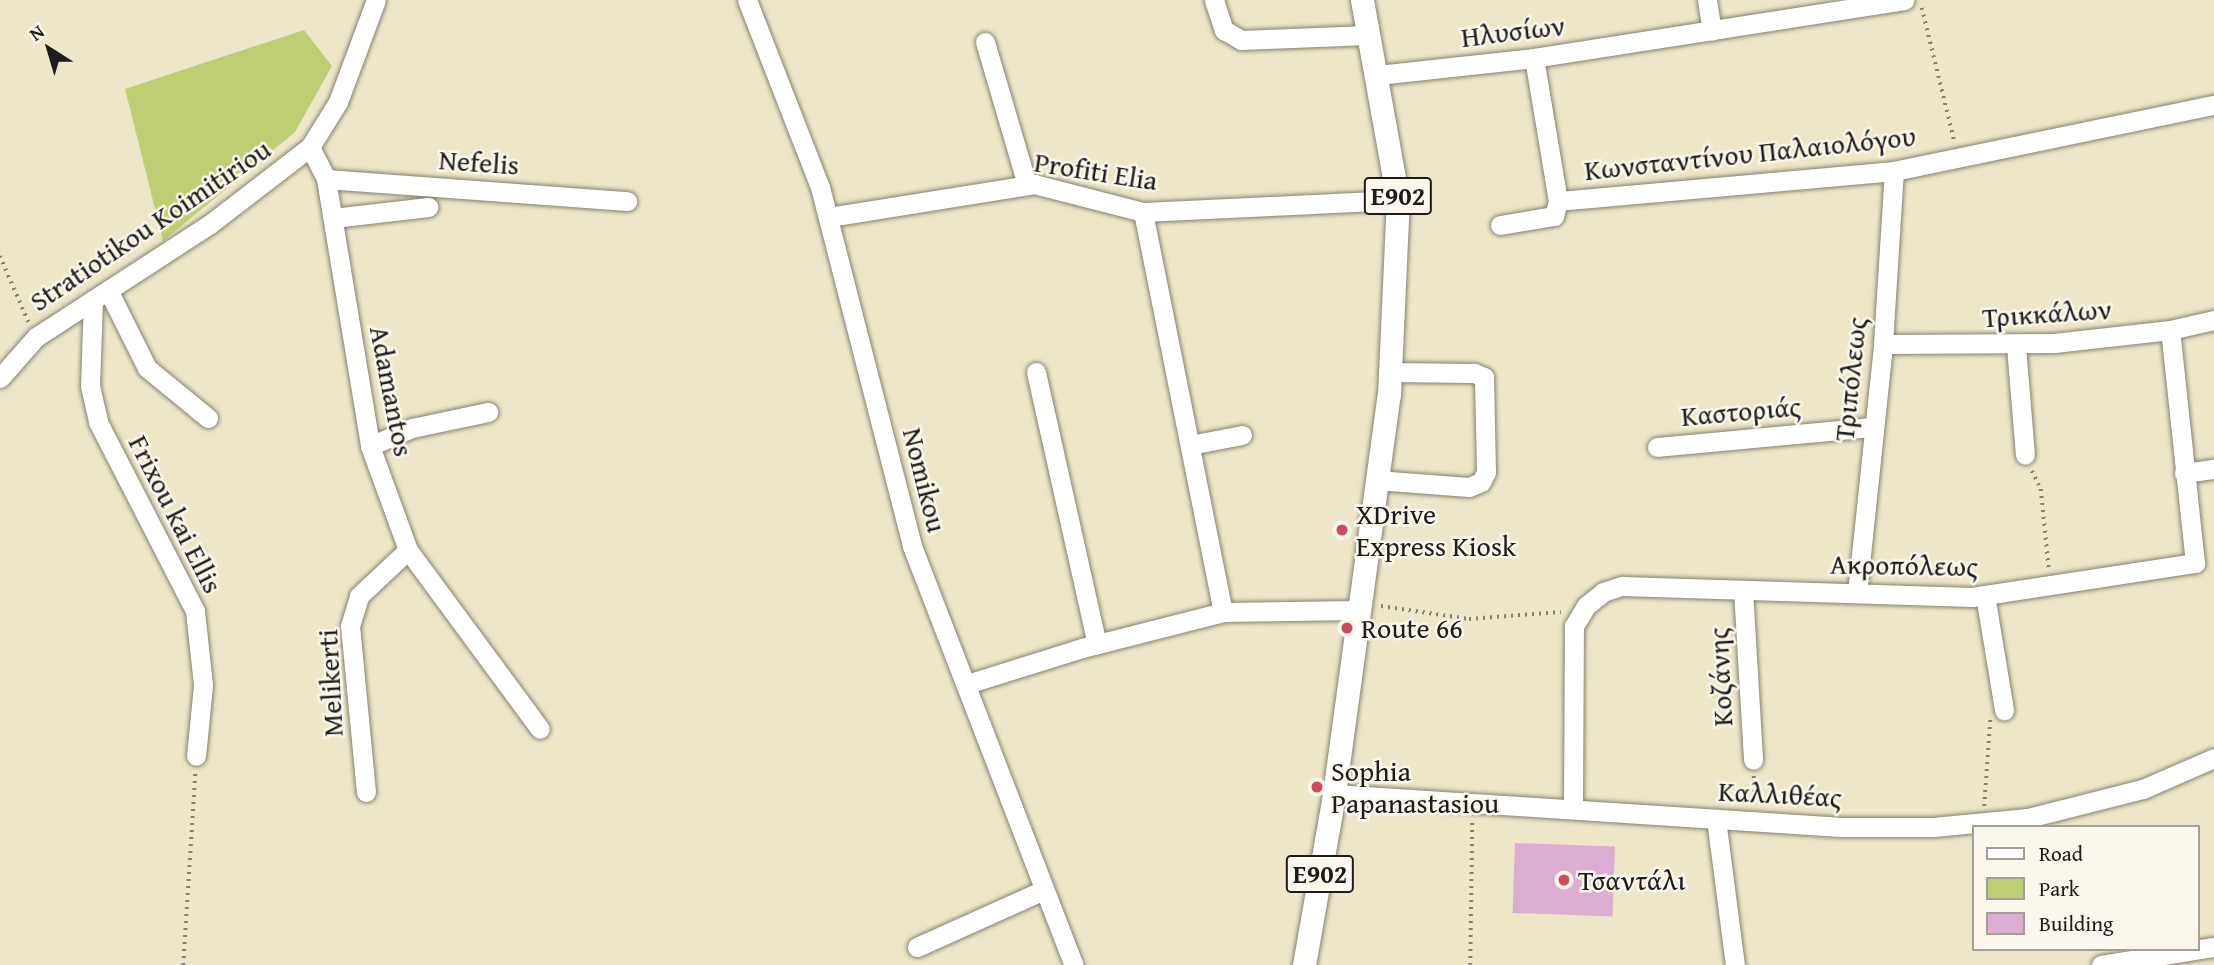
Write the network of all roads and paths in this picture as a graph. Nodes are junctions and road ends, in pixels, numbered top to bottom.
1 (376, 0) edge
2 (747, 0) edge
3 (1214, 0) edge
4 (1362, 0) edge
5 (1707, 0) edge
6 (1904, 0) edge
7 (1920, 0) edge
8 (1712, 31) junction
9 (1367, 35) junction
10 (985, 42) dead end
11 (1534, 58) junction
12 (1378, 75) junction
13 (2214, 105) edge
14 (310, 147) junction
15 (1958, 155) junction
16 (1894, 171) junction
17 (326, 179) junction
18 (1027, 185) junction
19 (1398, 200) junction
20 (627, 201) dead end
21 (1558, 201) junction
22 (428, 207) dead end
23 (1143, 212) junction
24 (829, 217) junction
25 (333, 218) junction
26 (1500, 225) dead end
27 (0, 256) edge
28 (100, 295) junction
29 (2214, 320) edge
30 (2170, 330) junction
31 (36, 337) junction
32 (1883, 344) junction
33 (2016, 346) junction
34 (1036, 372) dead end
35 (1390, 372) junction
36 (0, 378) edge
37 (488, 412) dead end
38 (208, 418) dead end
39 (1872, 427) junction
40 (1242, 435) dead end
41 (1189, 445) junction
42 (370, 446) junction
43 (1657, 447) dead end
44 (2025, 455) joint
45 (2214, 469) edge
46 (2184, 473) junction
47 (1376, 480) junction
48 (408, 550) junction
49 (2050, 585) junction
50 (1743, 590) junction
51 (1857, 593) junction
52 (1985, 595) junction
53 (1357, 606) junction
54 (1586, 606) junction
55 (1223, 612) junction
56 (1097, 644) junction
57 (967, 684) junction
58 (2004, 710) joint
59 (540, 729) dead end
60 (196, 756) joint
61 (2214, 758) edge
62 (1753, 760) joint
63 (366, 792) dead end
64 (1334, 794) junction
65 (1472, 803) junction
66 (1573, 806) junction
67 (1716, 819) junction
68 (1755, 819) junction
69 (1983, 822) junction
70 (1044, 890) junction
71 (917, 947) dead end
72 (2189, 951) edge
73 (183, 965) edge
74 (1074, 965) edge
75 (1304, 965) edge
76 (1470, 965) edge
77 (1735, 965) edge
78 (2101, 965) edge

1 - 14 street, Stratiotikou Koimitiriou
2 - 24 street, Nomikou
3 - 9 street
4 - 9 main road, E902
5 - 8 street
6 - 8 street, Ηλυσίων
7 - 15 path
8 - 11 street, Ηλυσίων
9 - 12 main road, E902
10 - 18 street
11 - 12 street, Ηλυσίων
11 - 21 street, Κωνσταντίνου Παλαιολόγου
12 - 19 main road, E902
13 - 15 street, Κωνσταντίνου Παλαιολόγου
14 - 17 street, Adamantos
14 - 28 street, Stratiotikou Koimitiriou
15 - 16 street, Κωνσταντίνου Παλαιολόγου
16 - 21 street, Κωνσταντίνου Παλαιολόγου
16 - 32 street, Τριπόλεως
17 - 20 street, Nefelis
17 - 25 street, Adamantos
18 - 23 street, Profiti Elia
18 - 24 street, Profiti Elia
19 - 23 street, Profiti Elia
19 - 35 main road, E902
21 - 26 street
22 - 25 street
23 - 41 street
24 - 57 street, Nomikou
25 - 42 street, Adamantos
27 - 31 path
28 - 31 street, Stratiotikou Koimitiriou
28 - 38 street
28 - 60 street, Frixou kai Ellis
29 - 30 street, Τρικκάλων
30 - 33 street, Τρικκάλων
30 - 46 street, Ακροπόλεως
31 - 36 street, Stratiotikou Koimitiriou
32 - 33 street, Τρικκάλων
32 - 39 street, Τριπόλεως
33 - 44 street
34 - 56 street
35 - 47 main road, E902
35 - 47 street
37 - 42 street
39 - 43 street, Καστοριάς
39 - 51 street, Τριπόλεως
40 - 41 street
41 - 55 street
42 - 48 street, Adamantos
44 - 49 path
45 - 46 street
46 - 49 street, Ακροπόλεως
47 - 53 main road, E902
48 - 59 street, Adamantos
48 - 63 street, Melikerti
49 - 52 street, Ακροπόλεως
50 - 51 street, Ακροπόλεως
50 - 54 street, Ακροπόλεως
50 - 62 street, Κοζάνης
51 - 52 street, Ακροπόλεως
52 - 58 street
53 - 54 path
53 - 55 street
53 - 64 main road, E902
54 - 66 street
55 - 56 street
56 - 57 street
57 - 70 street, Nomikou
58 - 69 path
60 - 73 path
61 - 69 street, Καλλιθέας
62 - 68 path
64 - 65 street, Καλλιθέας
64 - 75 main road, E902
65 - 66 street, Καλλιθέας
65 - 76 path
66 - 67 street, Καλλιθέας
67 - 68 street, Καλλιθέας
67 - 77 street
68 - 69 street, Καλλιθέας
70 - 71 street
70 - 74 street, Nomikou
72 - 78 street

